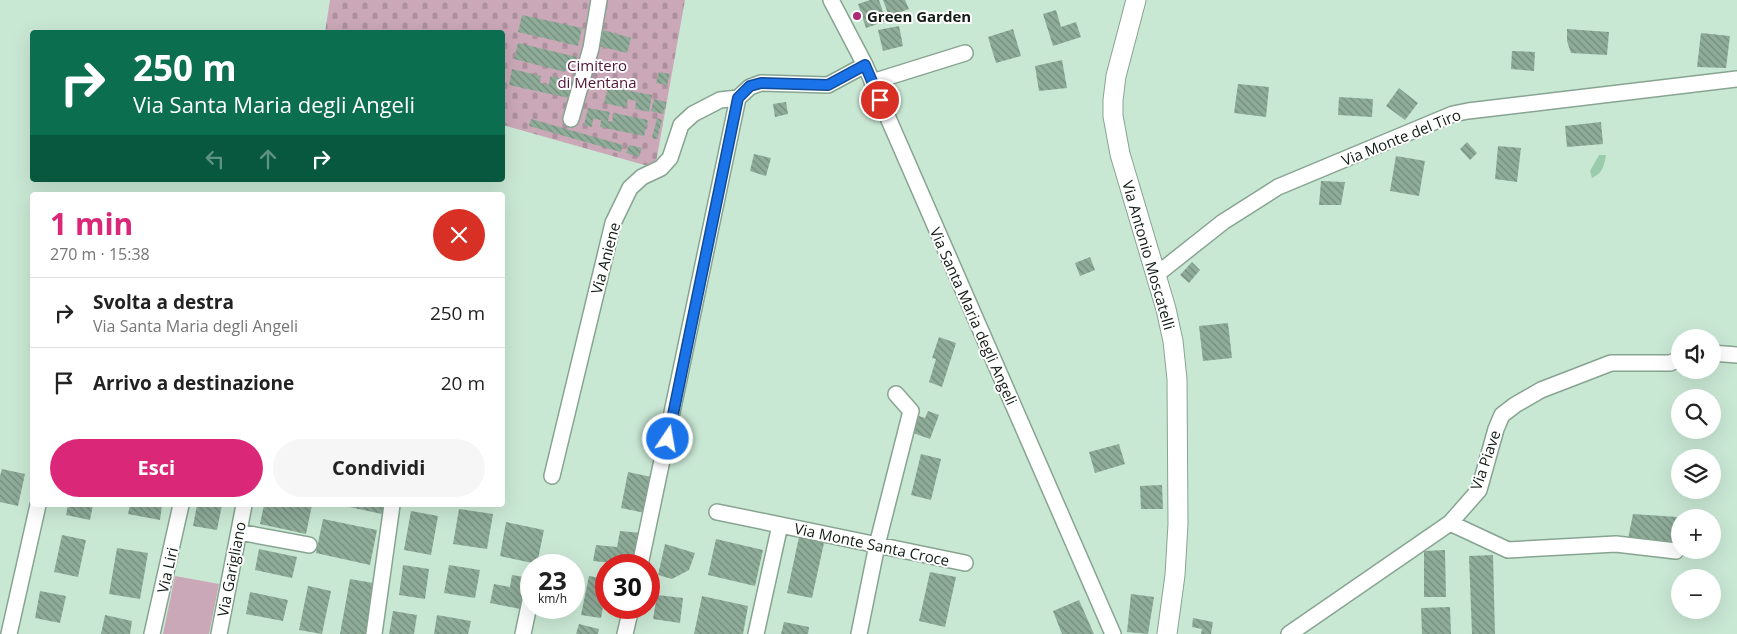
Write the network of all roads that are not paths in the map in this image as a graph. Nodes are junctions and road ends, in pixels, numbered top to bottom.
1 (599, 0) edge
2 (831, 0) edge
3 (1136, 0) edge
4 (965, 53) dead end
5 (865, 65) junction
6 (1737, 79) edge
7 (872, 82) junction
8 (738, 98) junction
9 (571, 119) dead end
10 (1156, 274) junction
11 (1721, 354) edge
12 (1737, 355) edge
13 (1671, 363) edge
14 (896, 394) dead end
15 (552, 476) dead end
16 (38, 507) edge
17 (181, 507) edge
18 (244, 507) edge
19 (392, 507) edge
20 (717, 512) dead end
21 (1450, 523) junction
22 (780, 525) junction
23 (239, 532) junction
24 (309, 545) dead end
25 (876, 545) junction
26 (1671, 550) edge
27 (642, 554) edge
28 (965, 563) dead end
29 (526, 619) edge
30 (628, 619) edge
31 (9, 634) edge
32 (152, 634) edge
33 (219, 634) edge
34 (374, 634) edge
35 (523, 634) edge
36 (625, 634) edge
37 (756, 634) edge
38 (859, 634) edge
39 (1113, 634) edge
40 (1167, 634) edge
41 (1289, 634) edge

1 - 9 street
2 - 5 street, Via Santa Maria degli Angeli
3 - 10 street, Via Antonio Moscatelli
4 - 7 street
5 - 7 street, Via Santa Maria degli Angeli
5 - 8 street, Via Aniene
6 - 10 street, Via Monte del Tiro
7 - 39 street, Via Santa Maria degli Angeli
8 - 15 street, Via Aniene
8 - 27 street
10 - 40 street, Via Antonio Moscatelli
11 - 12 street
13 - 21 street, Via Piave
14 - 25 street
16 - 31 street
17 - 32 street, Via Liri
18 - 23 street, Via Garigliano
19 - 34 street
20 - 22 street, Via Monte Santa Croce
21 - 26 street
21 - 41 street, Via Piave
22 - 25 street, Via Monte Santa Croce
22 - 37 street, Via Monte Santa Croce
23 - 24 street
23 - 33 street, Via Garigliano
25 - 28 street, Via Monte Santa Croce
25 - 38 street
29 - 35 street
30 - 36 street

